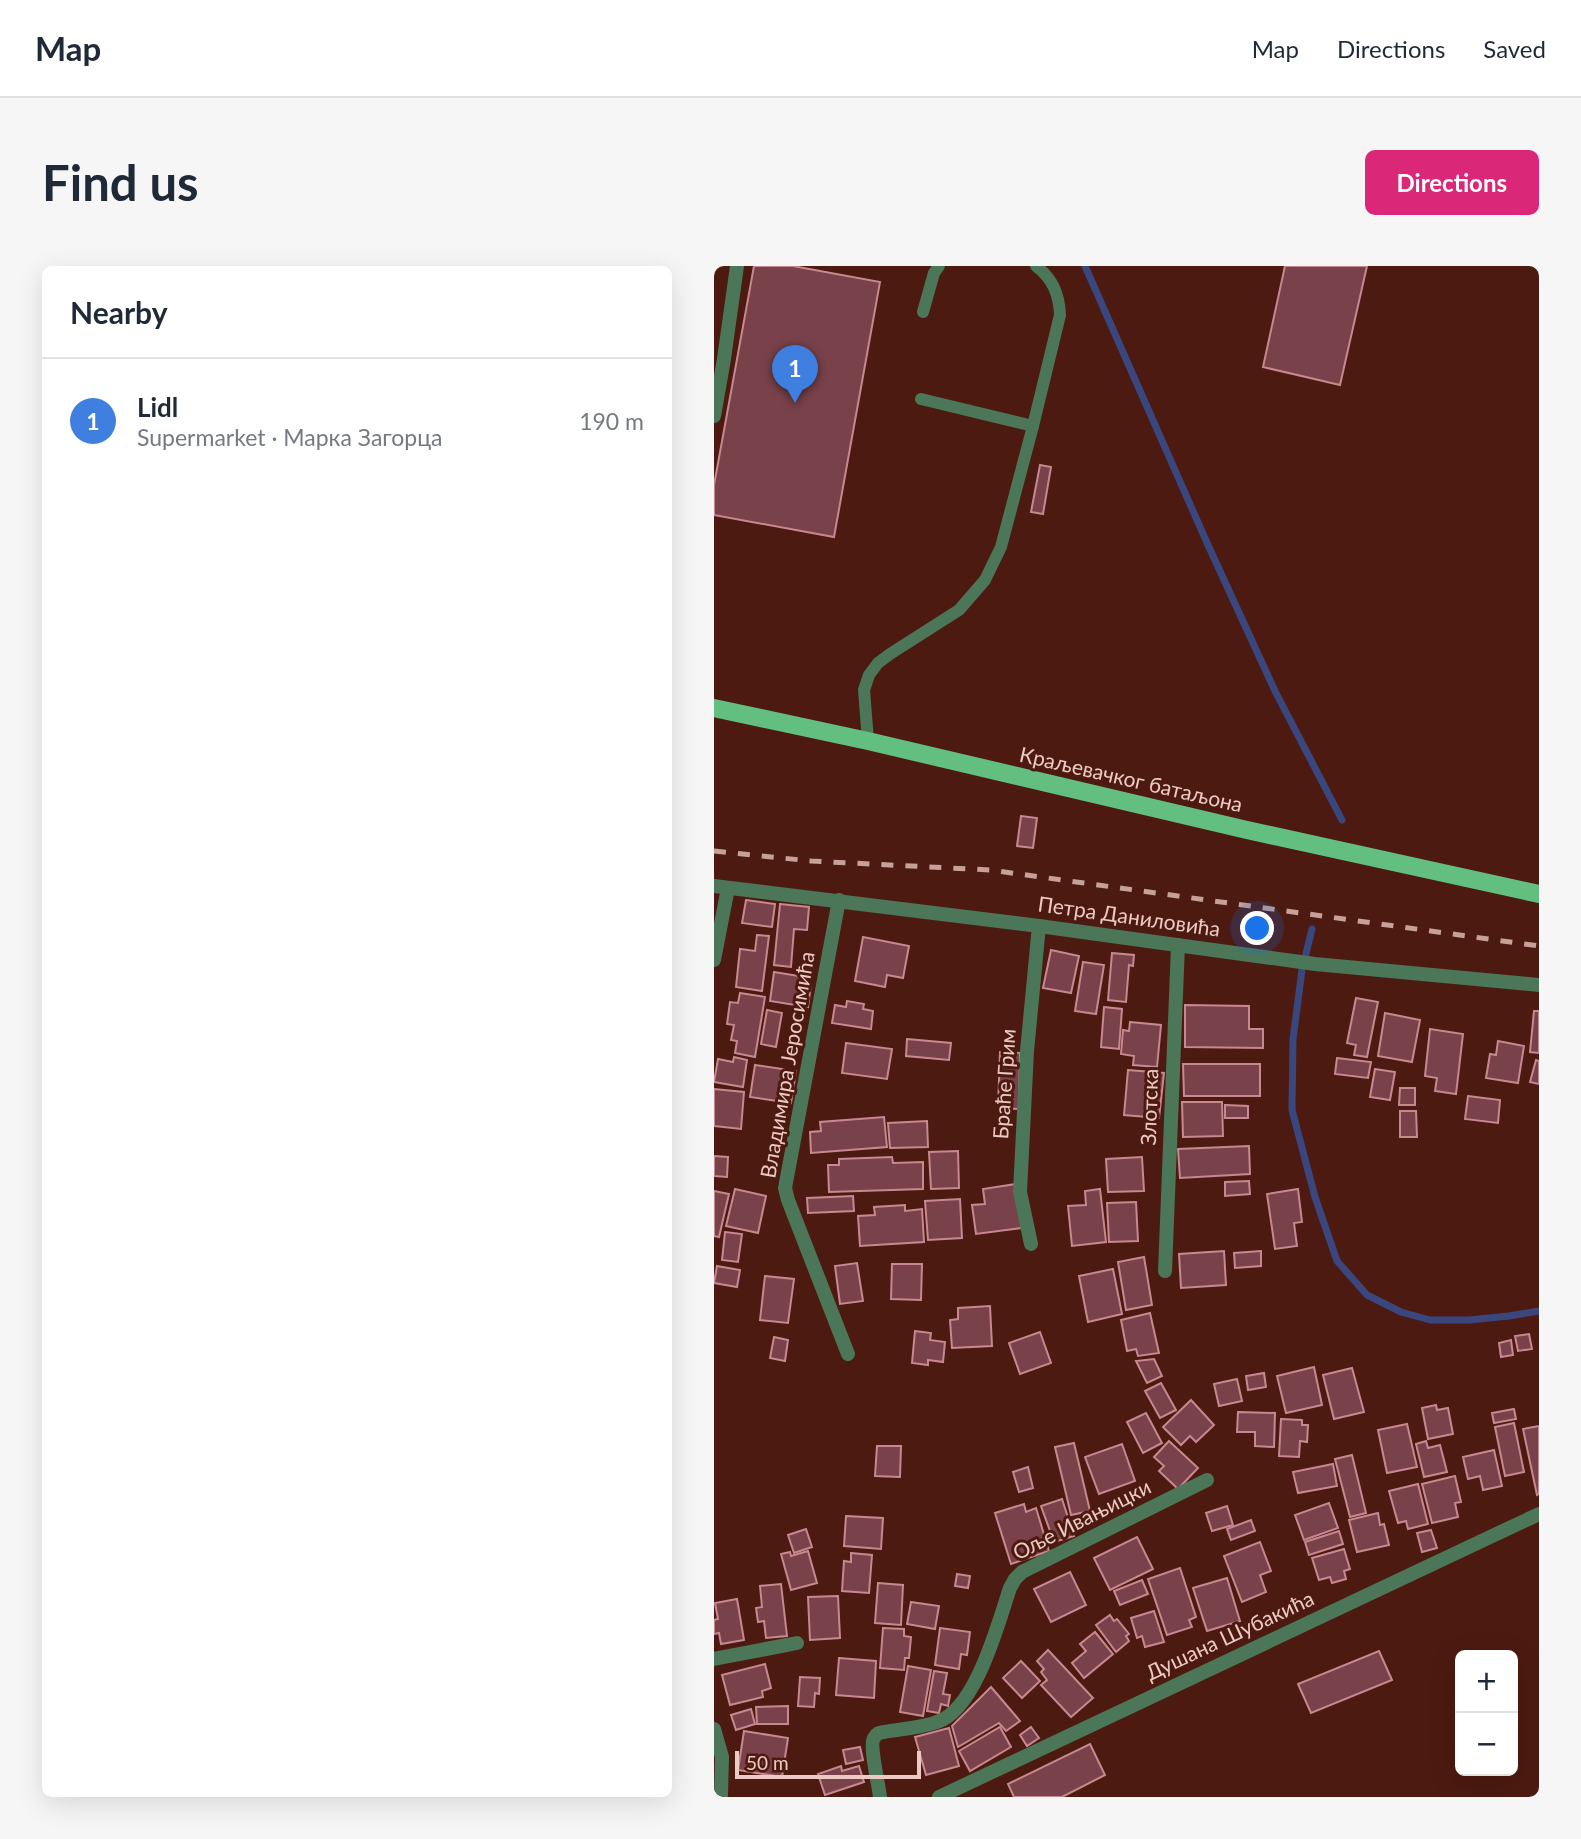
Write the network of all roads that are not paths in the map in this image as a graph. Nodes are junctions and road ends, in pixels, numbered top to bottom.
1 (737, 266) edge
2 (939, 266) edge
3 (1037, 266) edge
4 (922, 312) dead end
5 (921, 399) dead end
6 (714, 416) edge
7 (1033, 426) junction
8 (714, 708) edge
9 (868, 741) junction
10 (721, 887) edge
11 (1539, 894) edge
12 (839, 900) junction
13 (1039, 926) junction
14 (1178, 945) junction
15 (714, 960) edge
16 (1539, 985) edge
17 (1031, 1244) dead end
18 (1165, 1271) dead end
19 (848, 1354) dead end
20 (1207, 1480) dead end
21 (1539, 1514) edge
22 (797, 1643) dead end
23 (714, 1660) edge
24 (714, 1729) edge
25 (722, 1796) edge
26 (880, 1797) edge
27 (939, 1797) edge

1 - 6 street
2 - 4 lane
3 - 7 lane
5 - 7 lane
7 - 9 lane
8 - 9 main road, Краљевачког батаљона
9 - 11 main road, Краљевачког батаљона
10 - 12 street, Петра Даниловића
10 - 15 street
12 - 13 street, Петра Даниловића
12 - 19 street, Владимира Јеросимића
13 - 14 street, Петра Даниловића
13 - 17 street, Браће Грим
14 - 16 street, Петра Даниловића
14 - 18 street, Злотска
20 - 26 street, Оље Ивањицки
21 - 27 street, Душана Шубакића
22 - 23 street
24 - 25 street

